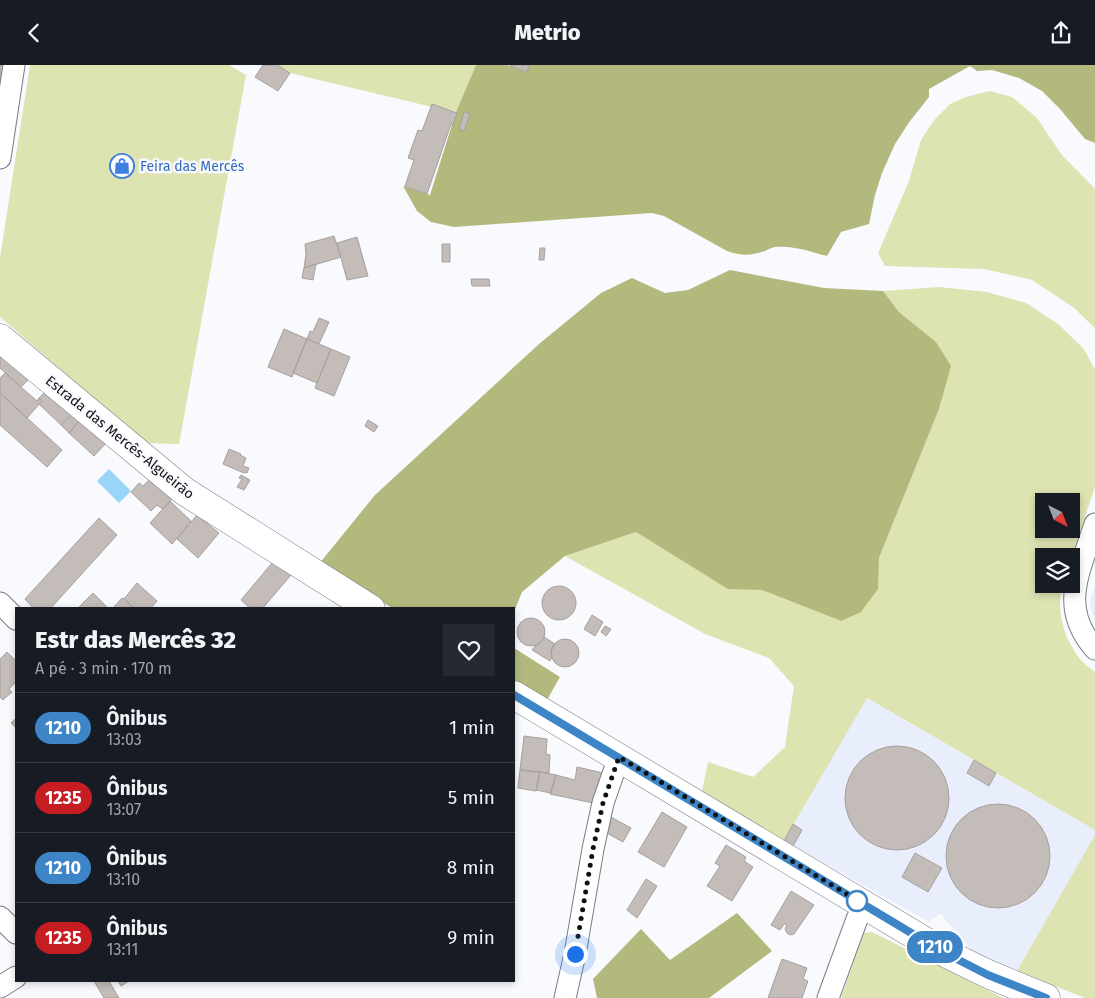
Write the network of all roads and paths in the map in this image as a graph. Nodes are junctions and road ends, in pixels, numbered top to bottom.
1 (14, 65) edge
2 (0, 159) edge
3 (0, 338) edge
4 (1095, 524) edge
5 (0, 603) edge
6 (368, 607) edge
7 (15, 618) edge
8 (1095, 649) edge
9 (515, 696) edge
10 (619, 757) junction
11 (865, 905) junction
12 (0, 917) edge
13 (15, 932) edge
14 (15, 978) edge
15 (0, 987) edge
16 (565, 998) edge
17 (828, 998) edge
18 (1046, 998) edge

1 - 2 street
3 - 6 street, Estrada das Mercês-Algueirão
4 - 8 street
5 - 7 street
9 - 10 street
10 - 11 street
10 - 16 street
11 - 17 street
11 - 18 street
12 - 13 street
14 - 15 street

